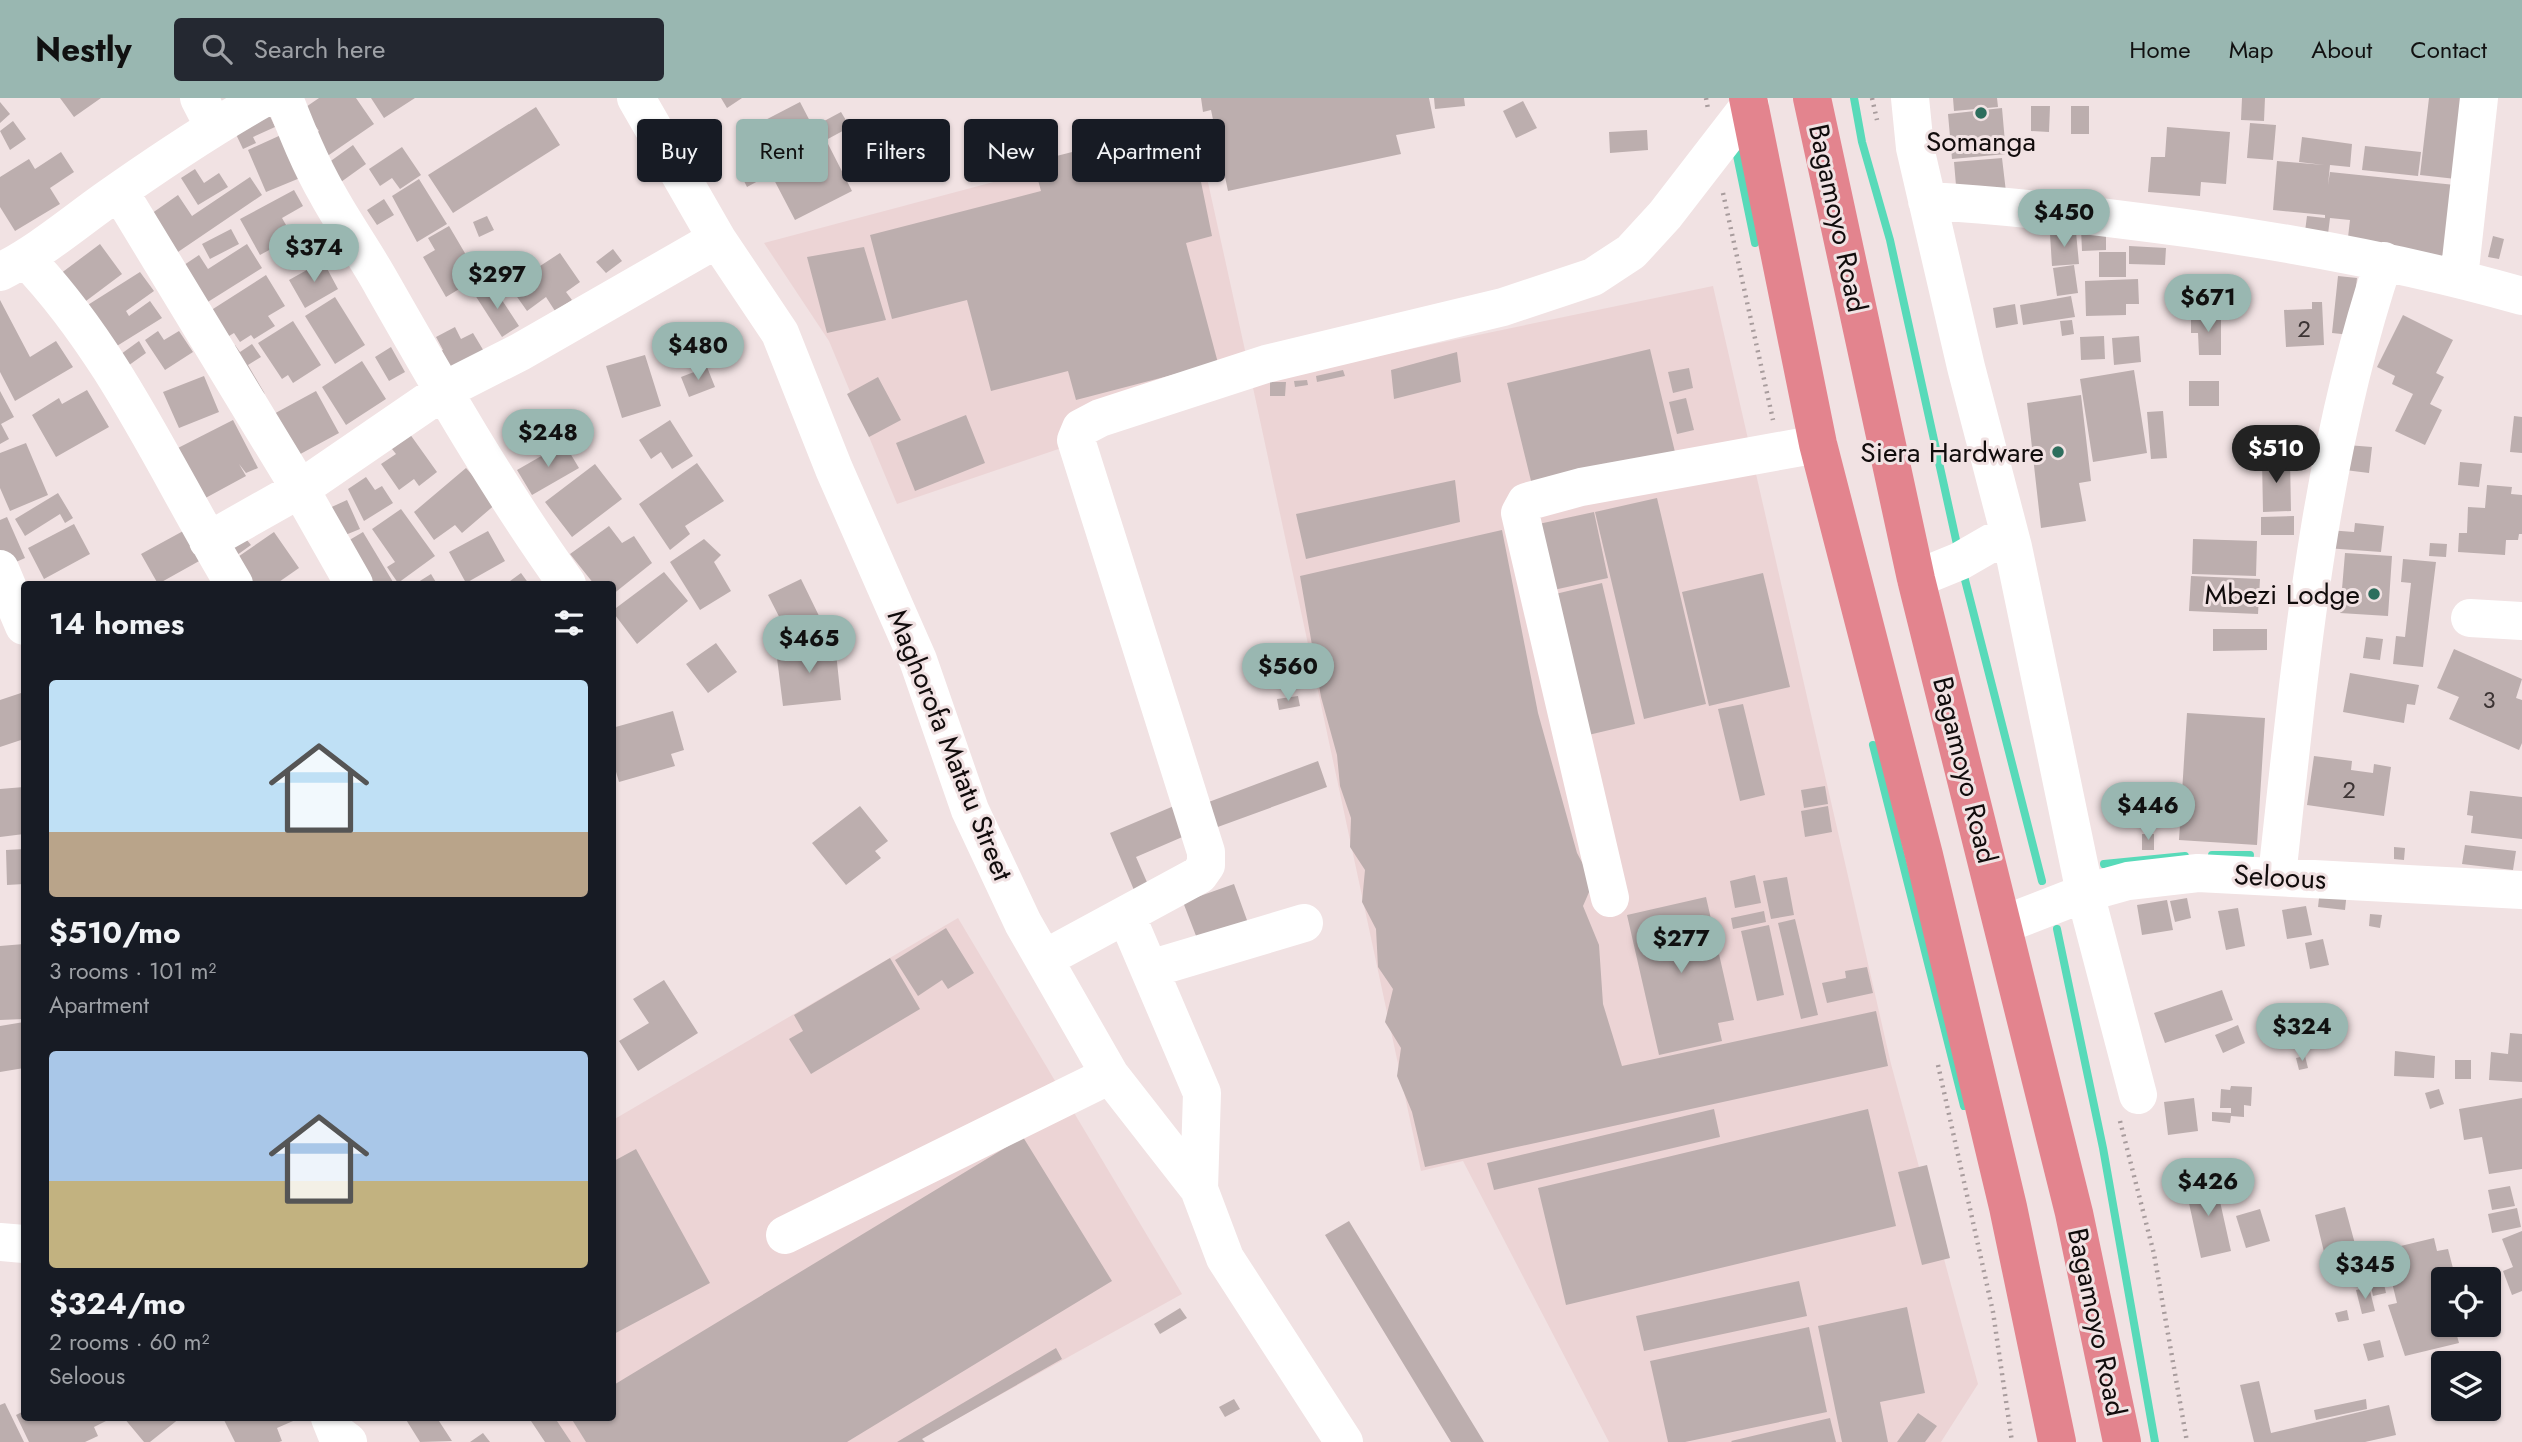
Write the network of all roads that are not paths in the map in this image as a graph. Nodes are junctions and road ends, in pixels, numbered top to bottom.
1 (264, 98) edge
2 (285, 98) edge
3 (636, 98) edge
4 (1812, 98) edge
5 (1910, 98) edge
6 (2479, 98) edge
7 (1749, 102) edge
8 (206, 113) edge
9 (119, 191) junction
10 (1927, 201) junction
11 (717, 239) junction
12 (2384, 261) junction
13 (13, 266) edge
14 (2459, 278) junction
15 (2522, 296) edge
16 (443, 391) junction
17 (1818, 444) junction
18 (300, 489) junction
19 (208, 541) junction
20 (2013, 547) junction
21 (0, 569) edge
22 (1916, 579) junction
23 (232, 581) edge
24 (352, 581) edge
25 (565, 581) edge
26 (2470, 618) dead end
27 (21, 619) edge
28 (2522, 621) edge
29 (2277, 876) junction
30 (2522, 890) edge
31 (2085, 893) junction
32 (1610, 898) dead end
33 (1126, 915) junction
34 (1304, 923) dead end
35 (2005, 924) junction
36 (1044, 959) junction
37 (1150, 969) junction
38 (1110, 1074) junction
39 (2129, 1106) road end
40 (1199, 1189) junction
41 (785, 1235) dead end
42 (0, 1242) edge
43 (21, 1244) edge
44 (1344, 1442) edge
45 (2057, 1442) edge
46 (2122, 1442) edge

1 - 8 street
2 - 16 street
3 - 11 street, Maghorofa Matatu Street
4 - 22 highway, Bagamoyo Road
5 - 10 street
6 - 14 street
7 - 17 highway
7 - 33 street
8 - 9 street
9 - 13 street
9 - 18 street
10 - 12 street
10 - 20 street
11 - 16 street
11 - 36 street, Maghorofa Matatu Street
12 - 14 street
12 - 29 street
13 - 19 street
14 - 15 street
16 - 18 street
16 - 25 street
17 - 32 street
17 - 45 highway
18 - 19 street
18 - 24 street
19 - 23 street
20 - 22 street
20 - 31 street
21 - 27 street
22 - 35 highway, Bagamoyo Road
26 - 28 street
29 - 30 street, Seloous
29 - 31 street, Seloous
31 - 35 street, Seloous
31 - 39 street
33 - 36 street
33 - 37 street
34 - 37 street
35 - 46 highway, Bagamoyo Road
36 - 38 street, Maghorofa Matatu Street
37 - 40 street
38 - 40 street, Maghorofa Matatu Street
38 - 41 street
40 - 44 street, Maghorofa Matatu Street
42 - 43 street

